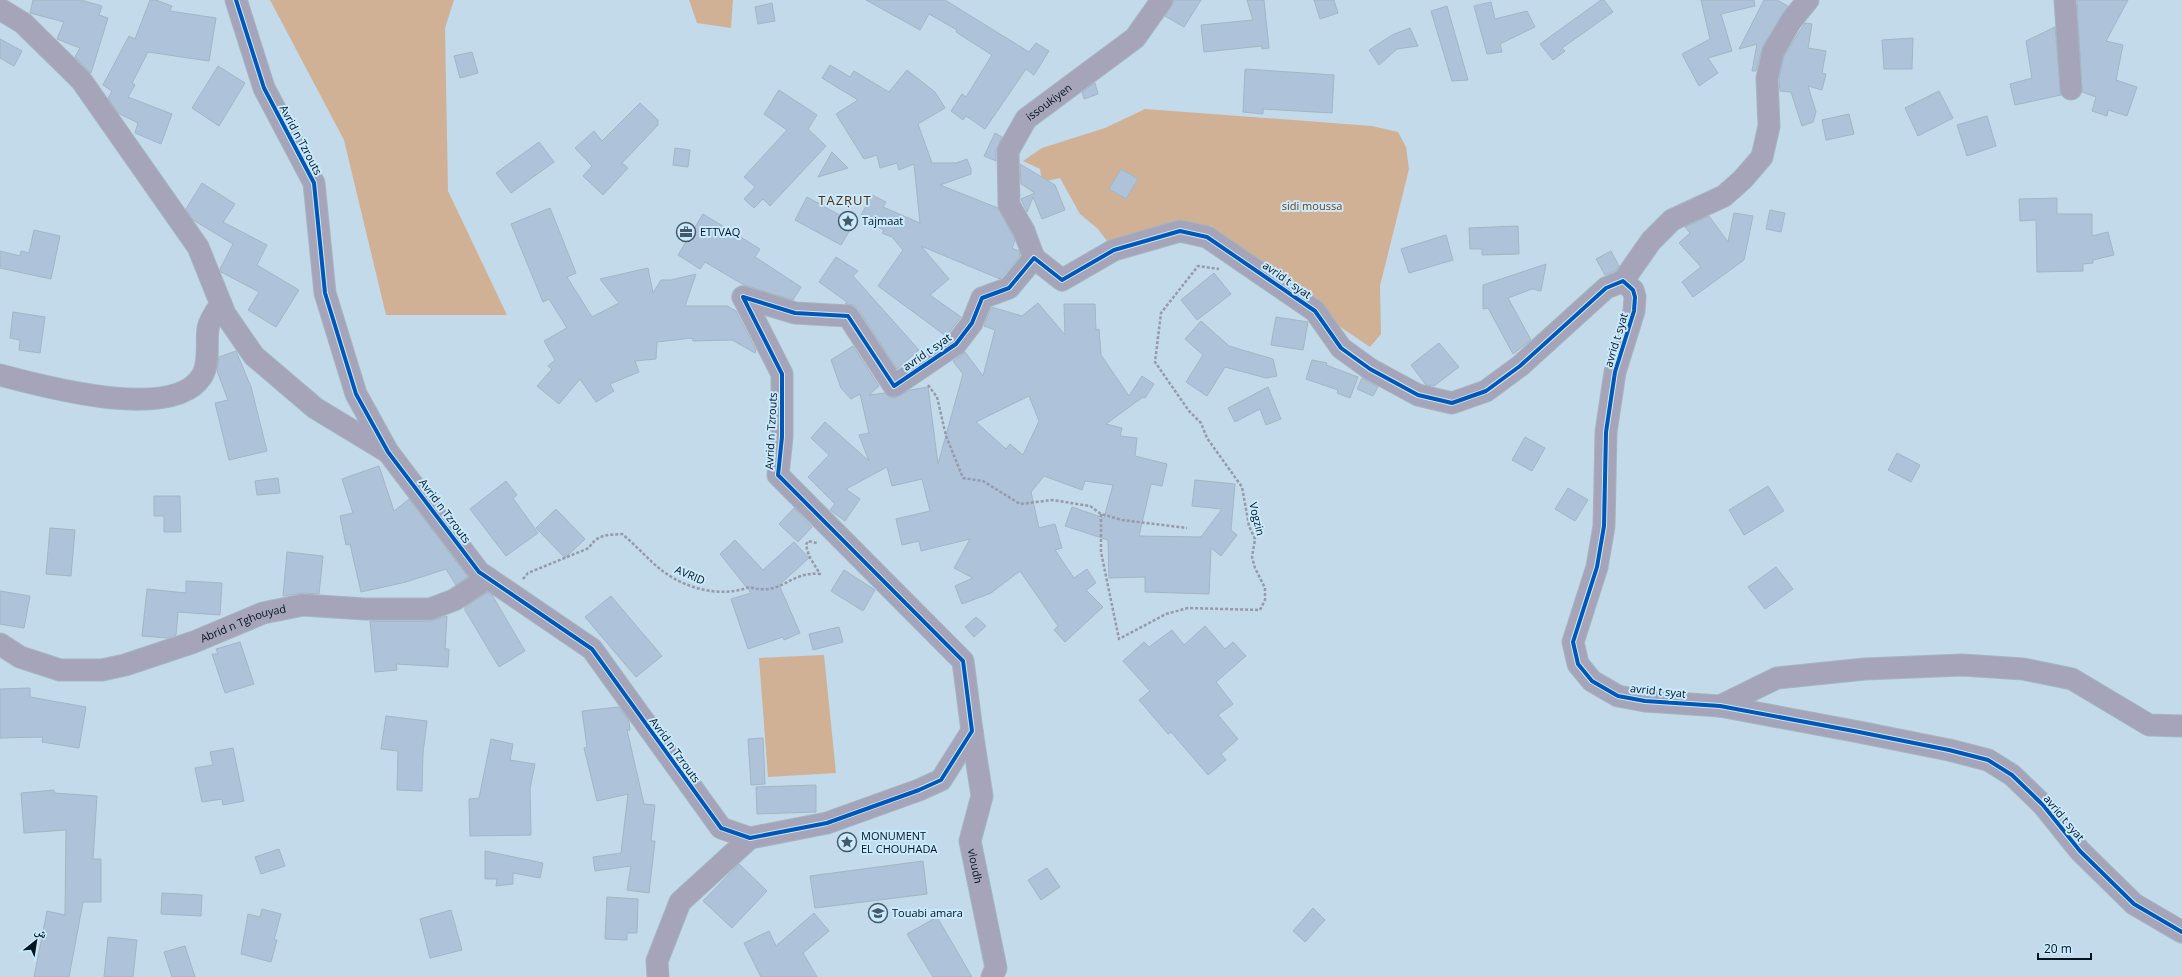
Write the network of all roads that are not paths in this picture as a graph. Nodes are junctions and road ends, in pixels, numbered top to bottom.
1 (236, 0) edge
2 (1162, 0) edge
3 (1808, 0) edge
4 (2065, 0) edge
5 (0, 8) edge
6 (2071, 89) dead end
7 (1034, 258) junction
8 (1623, 281) junction
9 (221, 304) junction
10 (0, 375) edge
11 (894, 386) joint
12 (388, 452) junction
13 (488, 578) junction
14 (0, 644) edge
15 (1720, 706) junction
16 (2182, 726) edge
17 (972, 731) junction
18 (750, 838) junction
19 (2182, 932) edge
20 (658, 977) edge
21 (992, 977) edge

1 - 12 street, Avrid n Tzrouts
2 - 7 street, issoukiyen
3 - 8 street
4 - 6 street
5 - 9 street
7 - 8 street, avrid t syat
7 - 11 street, avrid t syat
8 - 15 street, avrid t syat
9 - 10 street
9 - 12 street
11 - 17 street, Avrid n Tzrouts
12 - 13 street, Avrid n Tzrouts
13 - 14 street, Abrid n Tghouyad
13 - 18 street, Avrid n Tzrouts
15 - 16 street
15 - 19 street, avrid t syat
17 - 18 street
17 - 21 street, vloudh
18 - 20 street

